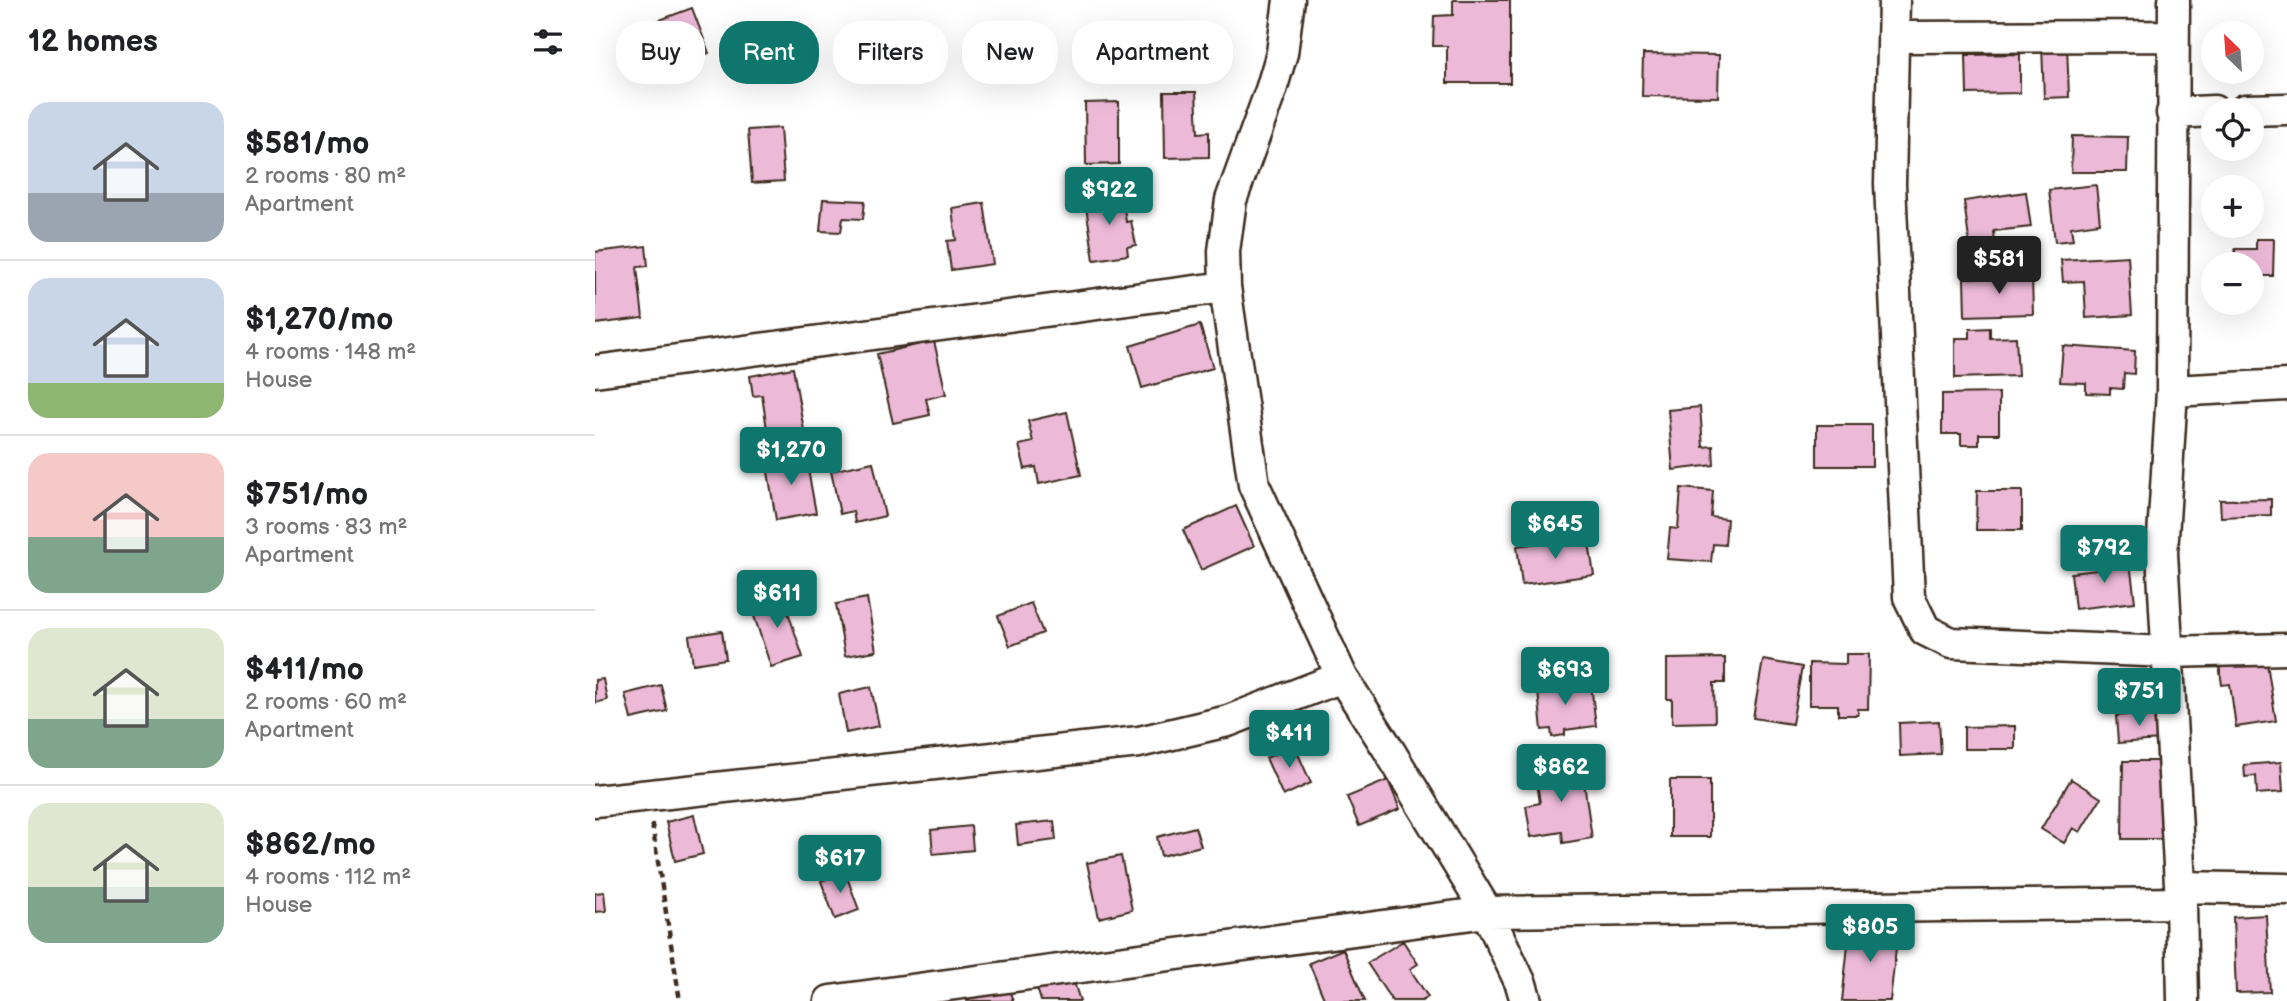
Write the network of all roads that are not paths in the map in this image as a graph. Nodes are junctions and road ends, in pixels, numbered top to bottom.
1 (1289, 0) edge
2 (1894, 0) edge
3 (2174, 0) edge
4 (2173, 36) junction
5 (1893, 37) junction
6 (2287, 108) edge
7 (2264, 109) edge
8 (2201, 112) edge
9 (2172, 113) junction
10 (1226, 287) junction
11 (595, 371) edge
12 (2287, 385) edge
13 (2172, 391) junction
14 (2287, 649) edge
15 (2168, 652) junction
16 (1342, 677) junction
17 (595, 801) edge
18 (2287, 889) edge
19 (2181, 895) junction
20 (1487, 912) junction
21 (831, 1001) edge
22 (1526, 1001) edge
23 (2183, 1001) edge

1 - 10 street
2 - 5 street
3 - 4 street
4 - 5 street
4 - 9 street
5 - 15 street
6 - 7 street
8 - 9 street
9 - 13 street
10 - 11 street
10 - 16 street
12 - 13 street
13 - 15 street
14 - 15 street
15 - 19 street
16 - 17 street
16 - 20 street
18 - 19 street
19 - 20 street
19 - 23 street
20 - 21 street
20 - 22 street

